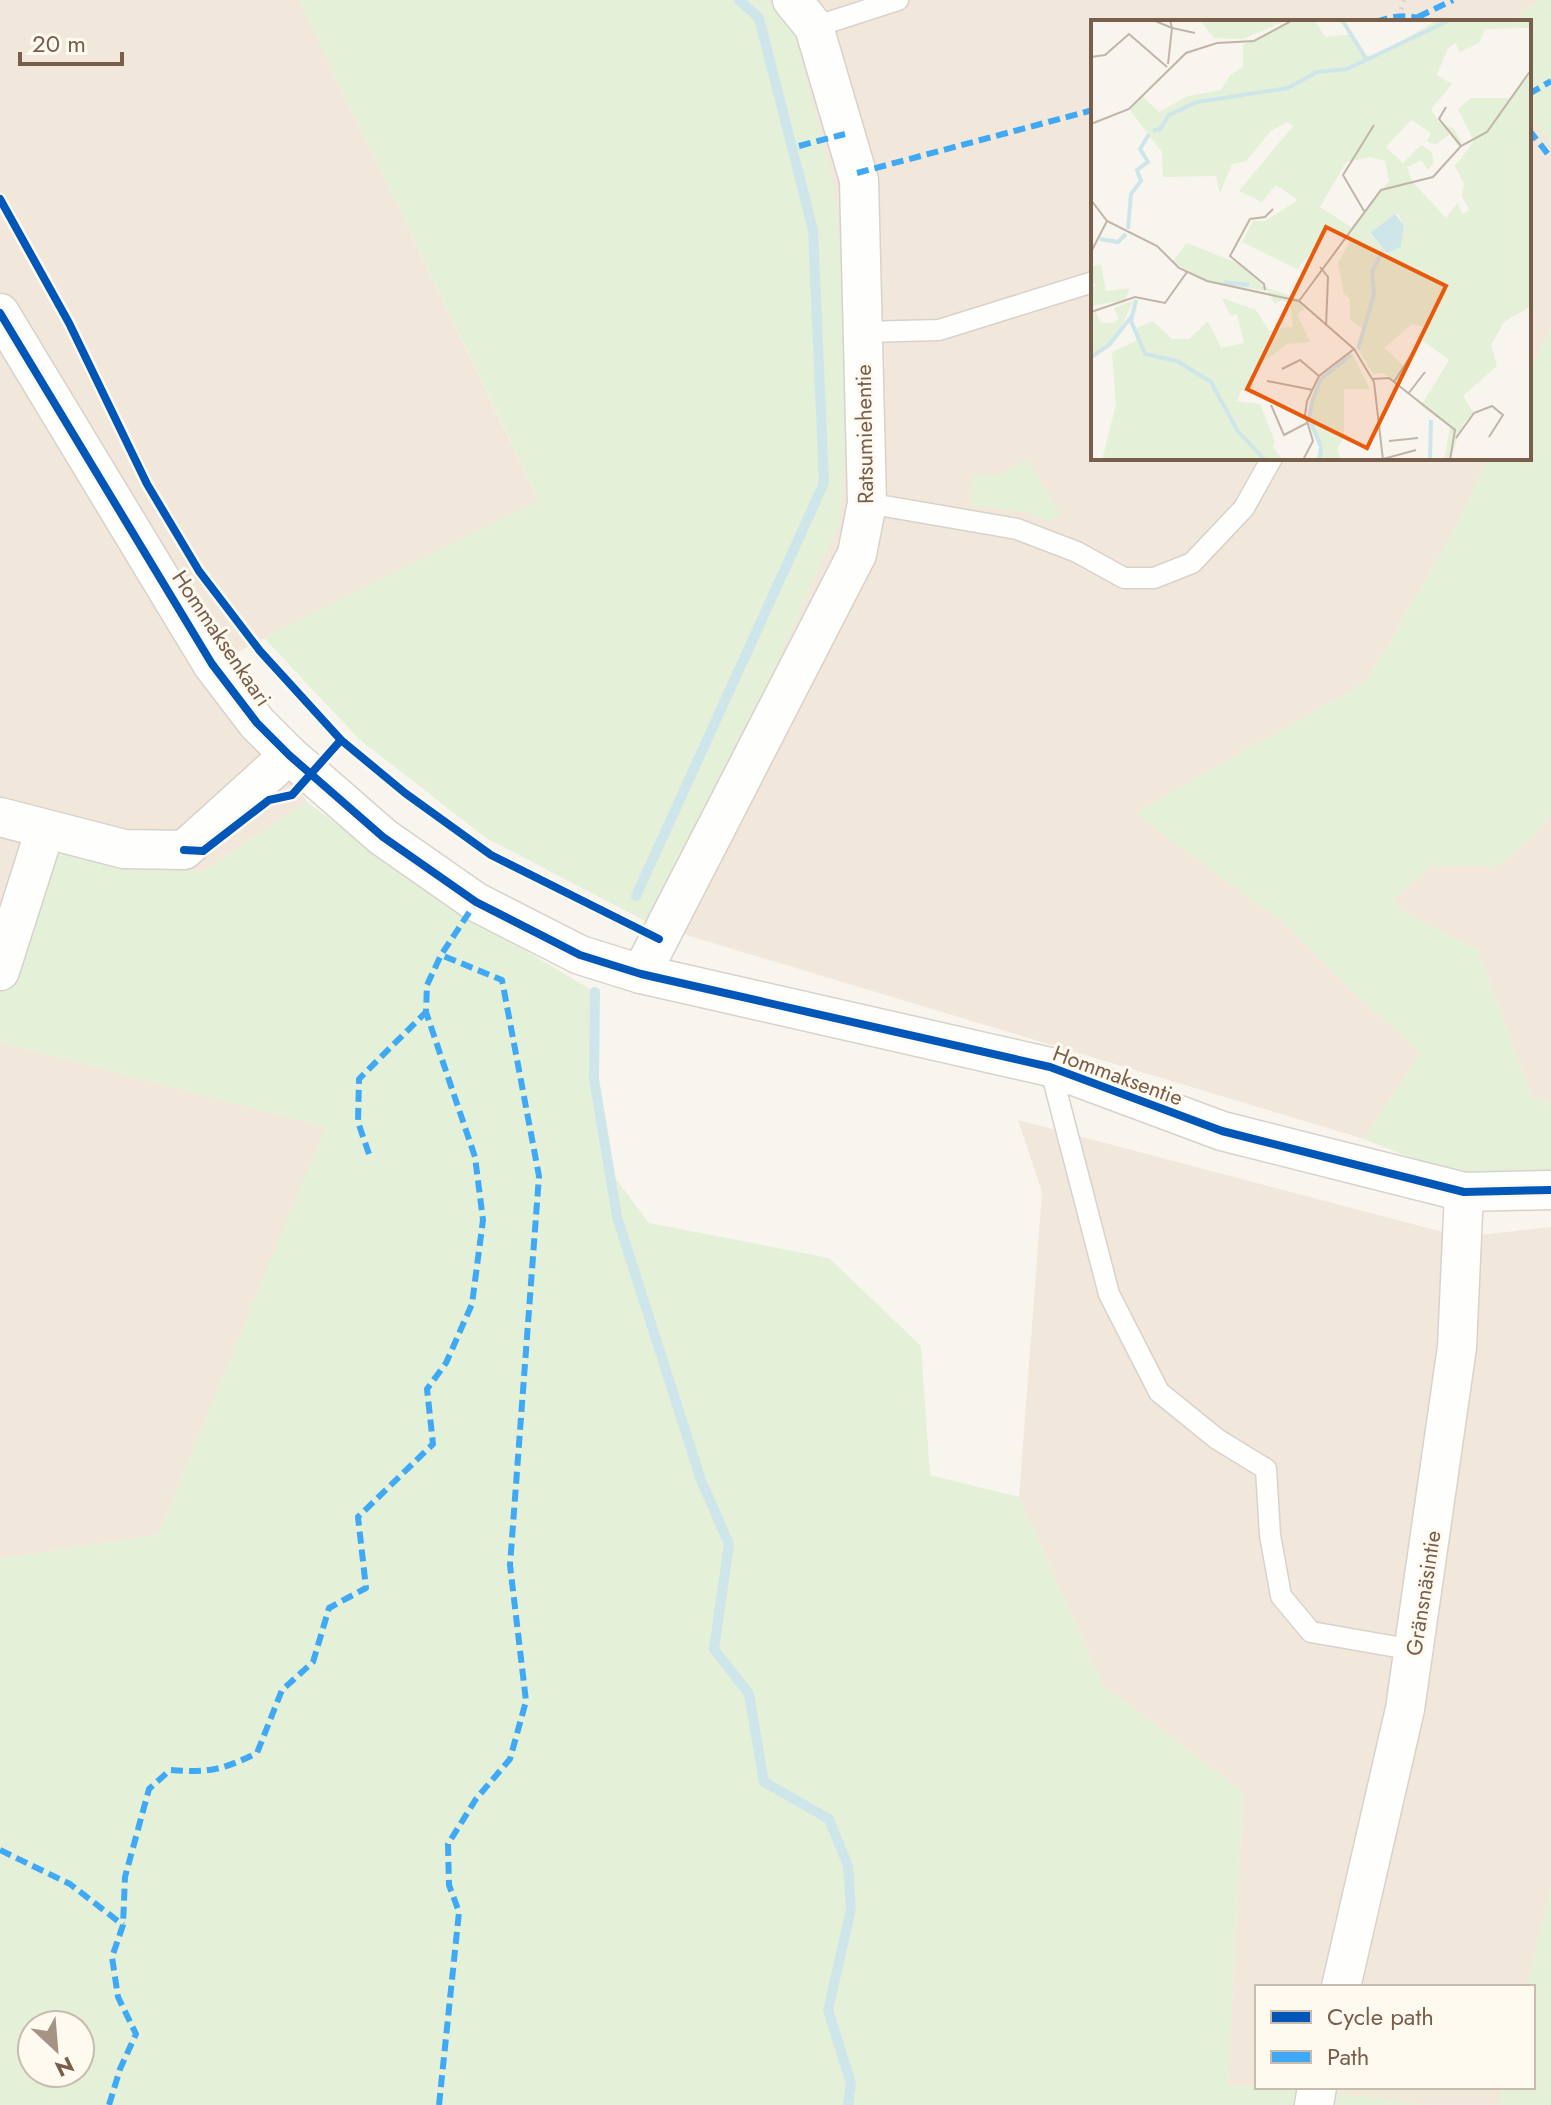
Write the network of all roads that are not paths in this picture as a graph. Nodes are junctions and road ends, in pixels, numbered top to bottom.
1 (898, 0) edge
2 (803, 14) edge
3 (1091, 283) edge
4 (0, 313) edge
5 (863, 332) junction
6 (1271, 460) edge
7 (867, 503) junction
8 (289, 755) junction
9 (0, 817) edge
10 (45, 830) junction
11 (580, 955) joint
12 (0, 971) edge
13 (641, 974) junction
14 (1050, 1067) junction
15 (1551, 1190) edge
16 (1464, 1192) junction
17 (1414, 1650) junction
18 (1341, 1985) edge

1 - 2 lane
2 - 5 street, Ratsumiehentie
3 - 5 lane
4 - 8 street, Hommaksenkaari
5 - 7 street, Ratsumiehentie
6 - 7 lane
7 - 13 street, Ratsumiehentie
8 - 10 street
8 - 11 street, Hommaksenkaari
9 - 10 street
10 - 12 street
11 - 13 street, Hommaksentie
13 - 14 street, Hommaksentie
14 - 16 street, Hommaksentie
14 - 17 lane
15 - 16 street, Hommaksentie
16 - 17 street, Gränsnäsintie
17 - 18 street, Gränsnäsintie

